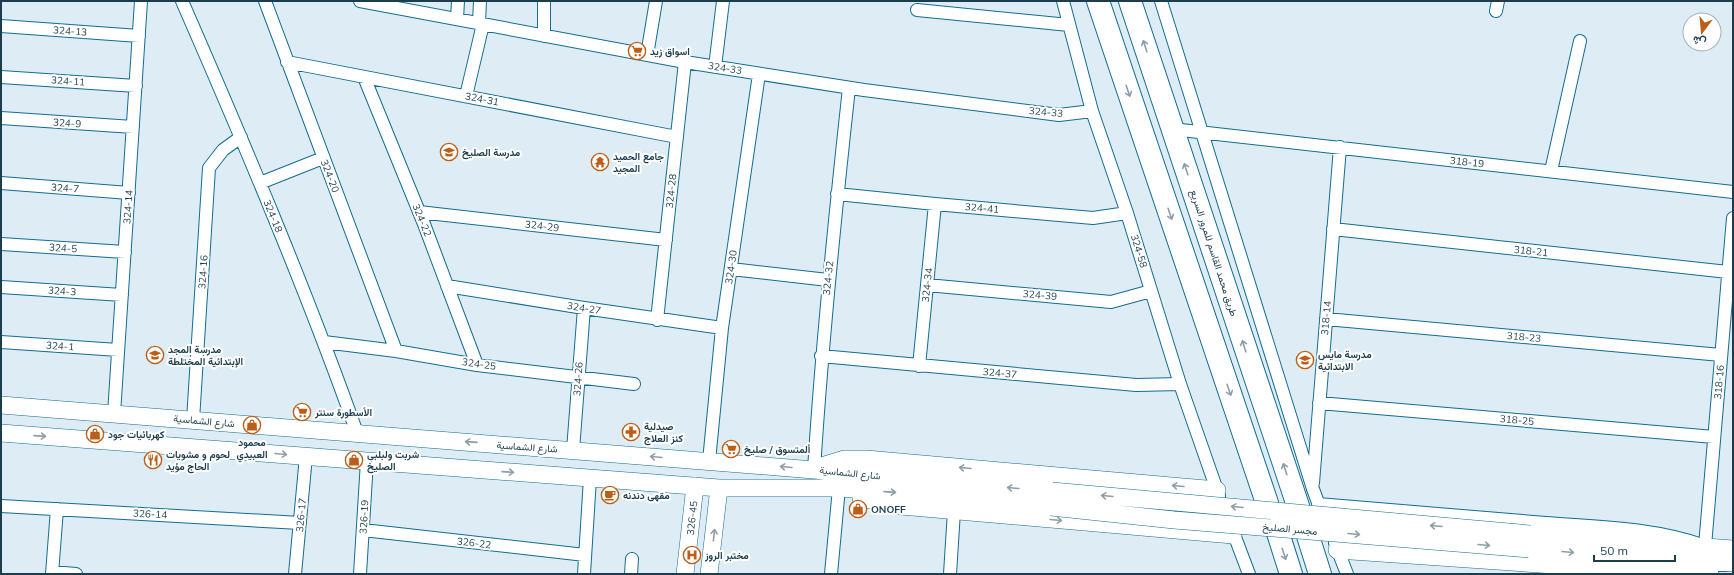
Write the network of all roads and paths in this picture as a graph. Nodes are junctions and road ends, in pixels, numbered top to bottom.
1 (141, 1) edge
2 (182, 1) edge
3 (264, 1) edge
4 (360, 1) edge
5 (458, 1) edge
6 (480, 1) edge
7 (544, 1) edge
8 (656, 1) edge
9 (723, 1) edge
10 (1063, 1) edge
11 (1098, 1) edge
12 (1130, 1) edge
13 (1161, 1) edge
14 (419, 6) edge
15 (917, 10) dead end
16 (457, 19) junction
17 (481, 24) junction
18 (1069, 25) junction
19 (1, 26) edge
20 (139, 36) junction
21 (544, 36) junction
22 (1580, 41) dead end
23 (647, 55) junction
24 (287, 62) junction
25 (685, 62) junction
26 (715, 67) junction
27 (759, 74) junction
28 (1, 77) edge
29 (364, 77) junction
30 (136, 86) junction
31 (849, 88) junction
32 (466, 96) junction
33 (1092, 111) junction
34 (1, 118) edge
35 (133, 127) junction
36 (1172, 130) junction
37 (1201, 132) junction
38 (241, 137) junction
39 (677, 137) junction
40 (1340, 147) junction
41 (323, 158) junction
42 (1552, 171) junction
43 (1, 183) edge
44 (260, 183) junction
45 (1733, 192) edge
46 (129, 193) junction
47 (837, 194) junction
48 (935, 204) junction
49 (419, 212) junction
50 (1127, 213) junction
51 (1733, 218) edge
52 (1333, 229) junction
53 (666, 240) junction
54 (1, 244) edge
55 (125, 252) junction
56 (731, 269) junction
57 (1728, 272) junction
58 (828, 280) junction
59 (927, 285) junction
60 (447, 286) junction
61 (1, 287) edge
62 (1151, 291) junction
63 (122, 295) junction
64 (584, 308) junction
65 (1326, 319) junction
66 (657, 320) junction
67 (722, 328) junction
68 (1, 342) edge
69 (324, 342) junction
70 (118, 350) junction
71 (396, 351) junction
72 (1721, 355) junction
73 (821, 356) junction
74 (477, 365) junction
75 (919, 366) junction
76 (578, 377) junction
77 (634, 384) dead end
78 (1180, 384) junction
79 (1320, 403) junction
80 (1, 405) edge
81 (114, 414) junction
82 (193, 420) junction
83 (258, 425) junction
84 (1, 433) edge
85 (357, 433) junction
86 (1714, 437) junction
87 (573, 450) junction
88 (255, 452) junction
89 (306, 456) junction
90 (367, 461) junction
91 (709, 461) junction
92 (814, 470) junction
93 (590, 478) junction
94 (695, 486) junction
95 (719, 488) junction
96 (839, 488) junction
97 (1313, 490) junction
98 (1219, 494) joint
99 (1051, 499) junction
100 (1267, 503) dead end
101 (1, 506) edge
102 (1312, 506) junction
103 (57, 509) junction
104 (954, 511) junction
105 (300, 523) junction
106 (363, 530) junction
107 (1233, 532) joint
108 (1278, 533) dead end
109 (1308, 536) dead end
110 (1530, 542) junction
111 (1335, 544) joint
112 (1705, 546) junction
113 (1733, 548) edge
114 (585, 556) junction
115 (632, 559) dead end
116 (1733, 563) edge
117 (52, 573) edge
118 (1733, 573) edge
119 (76, 574) edge
120 (295, 574) edge
121 (360, 574) edge
122 (584, 574) edge
123 (631, 574) edge
124 (685, 574) edge
125 (709, 574) edge
126 (831, 574) edge
127 (950, 574) edge
128 (1249, 574) edge
129 (1290, 574) edge
130 (1320, 574) edge
131 (1347, 574) edge
132 (1670, 574) edge
133 (1710, 574) edge
134 (1714, 574) edge

1 - 20 street, 324-14
2 - 38 street, 324-18
3 - 24 street, 324-20
4 - 14 street, 324-33
5 - 16 street
6 - 17 street
7 - 21 street
8 - 23 street
9 - 26 street
10 - 18 street, 324-58
11 -> 100 highway
36 -> 12 highway, طريق محمد القاسم للمرور السريع
13 - 37 street
14 - 16 street, 324-33
15 - 18 street
16 - 17 street, 324-33
17 - 21 street, 324-33
17 - 32 street
18 - 33 street, 324-58
19 - 20 street, 324-13
20 - 30 street, 324-14
21 - 23 street, 324-33
22 - 42 street
23 - 25 street, 324-33
24 - 29 street, 324-31
24 - 41 street, 324-20
25 - 26 street, 324-33
25 - 39 street, 324-28
26 - 27 street, 324-33
27 - 31 street, 324-33
27 - 56 street, 324-30
28 - 30 street, 324-11
29 - 32 street, 324-31
29 - 49 street, 324-22
30 - 35 street, 324-14
31 - 33 street, 324-33
31 - 47 street, 324-32
32 - 39 street, 324-31
33 - 50 street, 324-58
34 - 35 street, 324-9
35 - 46 street, 324-14
36 - 37 street, 318-19
102 -> 36 highway, طريق محمد القاسم للمرور السريع
37 - 40 street, 318-19
37 - 97 street
38 - 44 street, 324-18
38 - 82 street, 324-16
39 - 53 street, 324-28
40 - 42 street, 318-19
40 - 52 street, 318-14
41 - 44 street
41 - 71 street, 324-20
42 - 45 street, 318-19
43 - 46 street, 324-7
44 - 69 street, 324-18
46 - 55 street, 324-14
47 - 48 street, 324-41
47 - 58 street, 324-32
48 - 50 street, 324-41
48 - 59 street, 324-34
49 - 53 street, 324-29
49 - 60 street, 324-22
50 - 62 street, 324-58
51 - 57 street, 318-16
52 - 57 street, 318-21
52 - 65 street, 318-14
53 - 66 street, 324-28
54 - 55 street, 324-5
55 - 63 street, 324-14
56 - 58 street
56 - 67 street, 324-30
57 - 72 street, 318-16
58 - 73 street, 324-32
59 - 62 street, 324-39
59 - 75 street, 324-34
60 - 64 street, 324-27
60 - 74 street, 324-22
61 - 63 street, 324-3
62 - 78 street, 324-58
63 - 70 street, 324-14
64 - 66 street, 324-27
64 - 76 street, 324-26
65 - 72 street, 318-23
65 - 79 street, 318-14
66 - 67 street, 324-27
67 - 91 street, 324-30
68 - 70 street, 324-1
69 - 71 street, 324-25
69 - 85 street, 324-18
70 - 81 street, 324-14
71 - 74 street, 324-25
72 - 86 street, 318-16
73 - 75 street, 324-37
73 - 92 street, 324-32
74 - 76 street, 324-25
75 - 78 street, 324-37
76 - 77 street, 324-25
76 - 87 street, 324-26
78 - 98 street, 324-58
79 - 86 street, 318-25
79 - 97 street, 318-14
80 - 81 street, شارع الشماسية
81 - 82 street, شارع الشماسية
82 - 83 street, شارع الشماسية
83 - 85 street, شارع الشماسية
83 - 88 street
84 -> 88 street, شارع الشماسية
87 -> 85 street, شارع الشماسية
86 - 112 street, 318-16
91 -> 87 street, شارع الشماسية
88 -> 89 street, شارع الشماسية
89 - 90 street, شارع الشماسية
89 - 105 street, 326-17
90 -> 93 street, شارع الشماسية
90 - 106 street, 326-19
92 -> 91 street, شارع الشماسية
98 -> 92 street
99 -> 92 street, شارع الشماسية
93 - 94 street, شارع الشماسية
93 - 114 street
94 - 95 street, شارع الشماسية
94 - 124 street, 326-45
95 - 96 street, شارع الشماسية
125 -> 95 street
96 -> 99 street, شارع الشماسية
96 - 104 street
96 - 126 street
97 - 102 street
99 - 110 street, مجسر الصليخ, bridge
101 - 103 street, 326-14
102 - 112 street
103 - 105 street, 326-14
103 - 117 street
104 -> 107 street
104 - 127 street
105 - 120 street, 326-17
106 - 114 street, 326-22
106 - 121 street, 326-19
107 - 128 street
108 -> 129 highway
109 - 130 highway
110 - 112 street
110 -> 116 street
111 - 131 street
111 - 132 street
112 - 113 street
114 - 122 street
115 - 123 street
117 - 119 street
118 - 134 street
132 - 133 street

